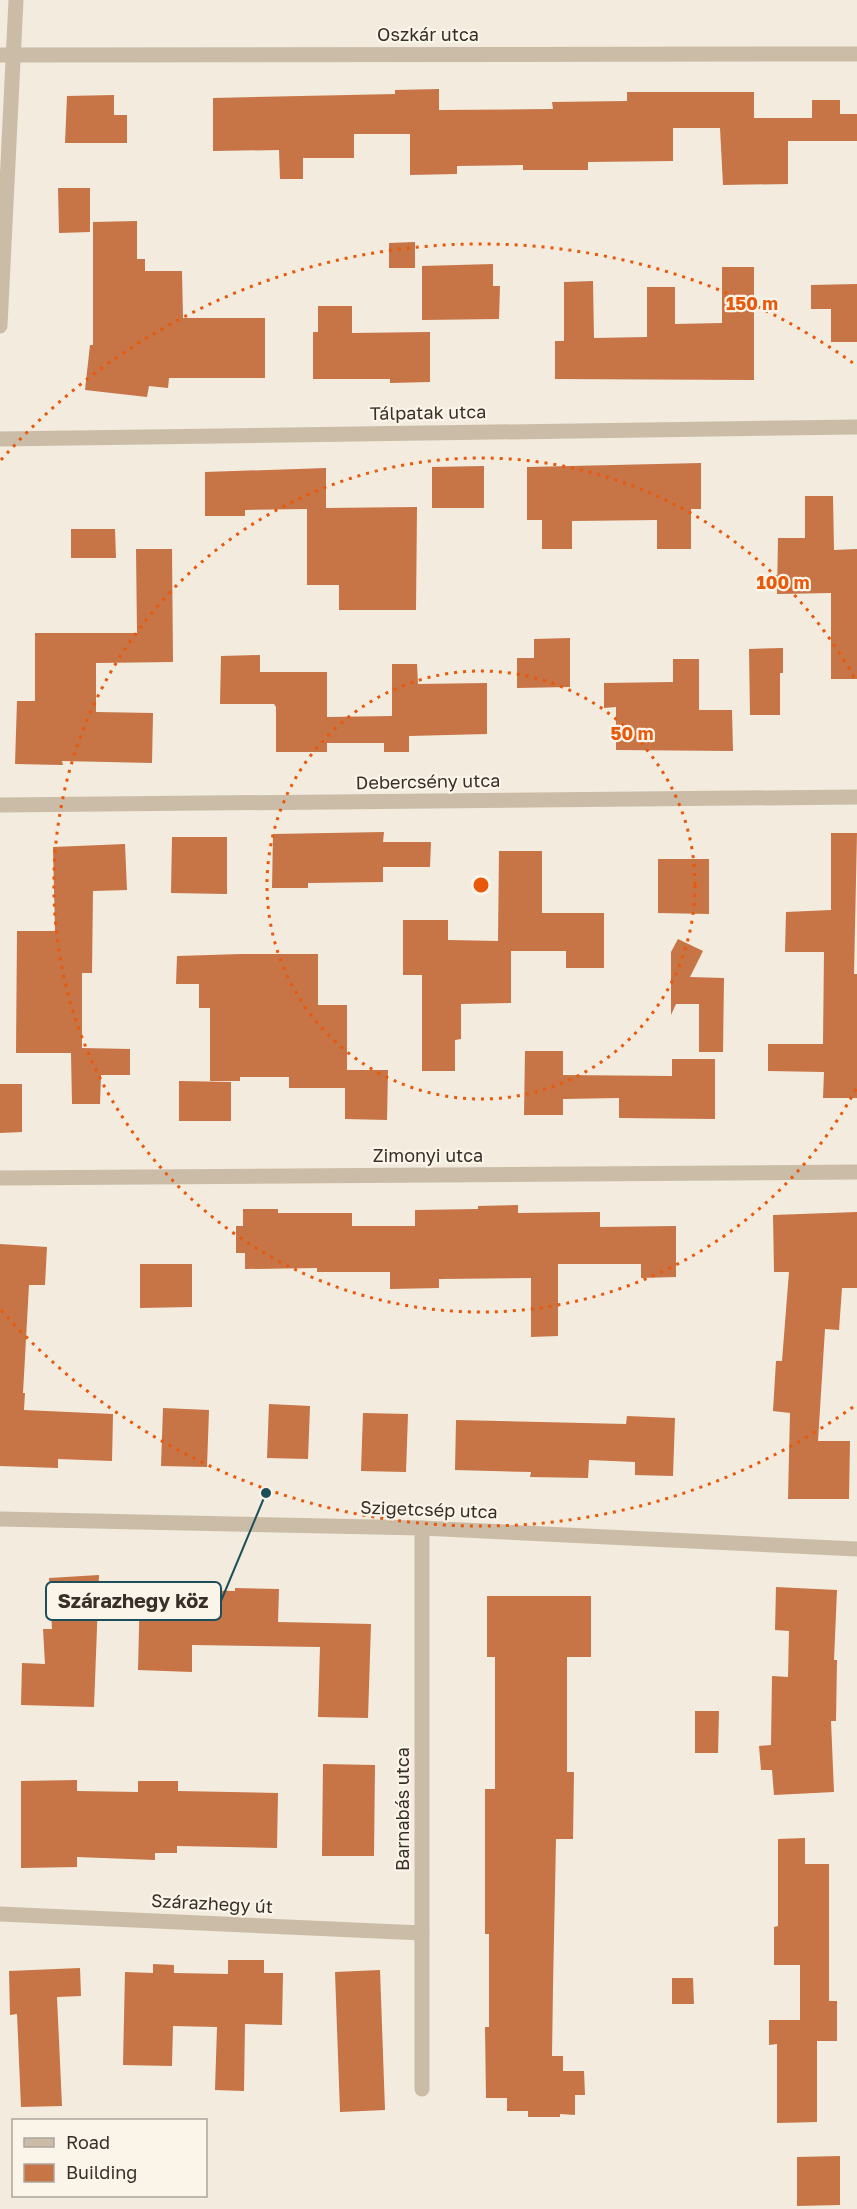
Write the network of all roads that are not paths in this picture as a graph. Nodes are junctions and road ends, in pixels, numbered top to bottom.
1 (16, 0) edge
2 (857, 54) edge
3 (7, 55) edge
4 (0, 326) edge
5 (857, 427) edge
6 (0, 439) edge
7 (857, 797) edge
8 (0, 805) edge
9 (857, 1172) edge
10 (0, 1179) edge
11 (0, 1519) edge
12 (422, 1528) junction
13 (857, 1549) edge
14 (0, 1914) edge
15 (422, 1933) junction
16 (422, 2089) dead end

1 - 3 street
2 - 3 street, Oszkár utca
3 - 4 street
5 - 6 street, Tálpatak utca
7 - 8 street, Debercsény utca
9 - 10 street, Zimonyi utca
11 - 12 street, Szigetcsép utca
12 - 13 street, Szigetcsép utca
12 - 15 street, Barnabás utca
14 - 15 street, Szárazhegy út
15 - 16 street, Barnabás utca

